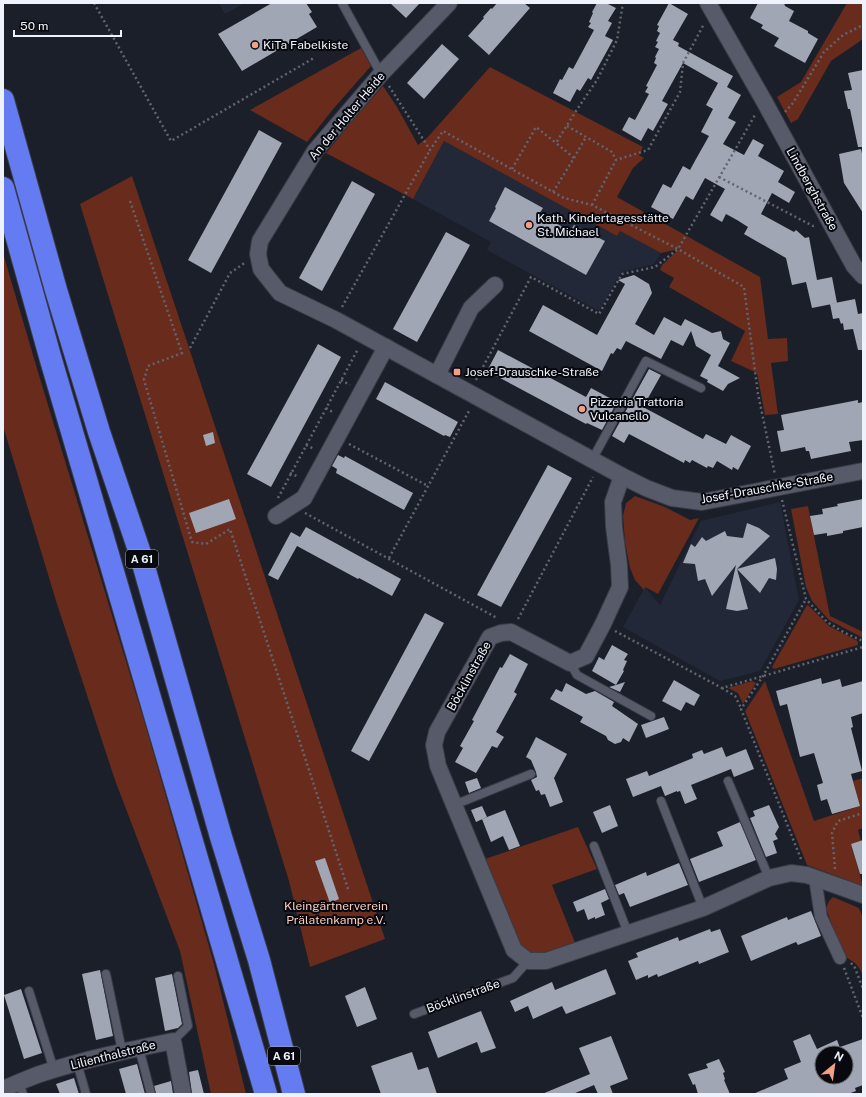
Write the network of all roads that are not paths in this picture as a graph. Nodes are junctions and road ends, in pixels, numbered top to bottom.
1 (342, 3) edge
2 (449, 3) edge
3 (711, 9) edge
4 (381, 74) junction
5 (3, 100) edge
6 (3, 188) edge
7 (259, 248) joint
8 (863, 276) edge
9 (495, 285) dead end
10 (386, 347) junction
11 (437, 375) junction
12 (701, 388) dead end
13 (596, 462) junction
14 (863, 471) edge
15 (622, 476) junction
16 (276, 516) road end
17 (570, 663) junction
18 (651, 716) dead end
19 (531, 774) dead end
20 (728, 781) dead end
21 (661, 801) dead end
22 (454, 805) junction
23 (594, 846) dead end
24 (811, 876) junction
25 (769, 878) junction
26 (863, 895) edge
27 (703, 908) junction
28 (628, 933) junction
29 (840, 958) road end
30 (528, 961) junction
31 (106, 974) dead end
32 (178, 976) dead end
33 (29, 991) dead end
34 (414, 1014) dead end
35 (173, 1041) junction
36 (139, 1048) junction
37 (122, 1051) junction
38 (76, 1063) junction
39 (54, 1070) junction
40 (21, 1088) edge
41 (3, 1089) edge
42 (86, 1094) edge
43 (151, 1094) edge
44 (183, 1094) edge
45 (266, 1094) edge
46 (294, 1094) edge

1 - 4 lane
2 - 4 street, An der Holter Heide
3 - 8 street, Lindberghstraße
4 - 7 street, An der Holter Heide
5 - 46 highway, A 61
6 - 45 highway, A 61
7 - 10 street, Josef-Drauschke-Straße
9 - 11 street
10 - 11 street, Josef-Drauschke-Straße
10 - 16 street
11 - 13 street, Josef-Drauschke-Straße
12 - 13 lane
13 - 15 street, Josef-Drauschke-Straße
14 - 15 street, Josef-Drauschke-Straße
15 - 17 street
17 - 18 lane
17 - 22 street, Böcklinstraße
19 - 22 lane
20 - 25 lane
21 - 27 lane
22 - 30 street, Böcklinstraße
23 - 28 lane
24 - 25 street
24 - 26 street
24 - 29 street
25 - 27 street
27 - 28 street
28 - 30 street
30 - 34 lane, Böcklinstraße
31 - 37 lane
32 - 35 lane
33 - 39 lane
35 - 36 street, Lilienthalstraße
35 - 44 street, Lilienthalstraße
36 - 37 street, Lilienthalstraße
36 - 43 lane
37 - 38 street, Lilienthalstraße
38 - 39 street, Lilienthalstraße
38 - 42 lane
39 - 40 street, Lilienthalstraße
40 - 41 street, Lilienthalstraße

